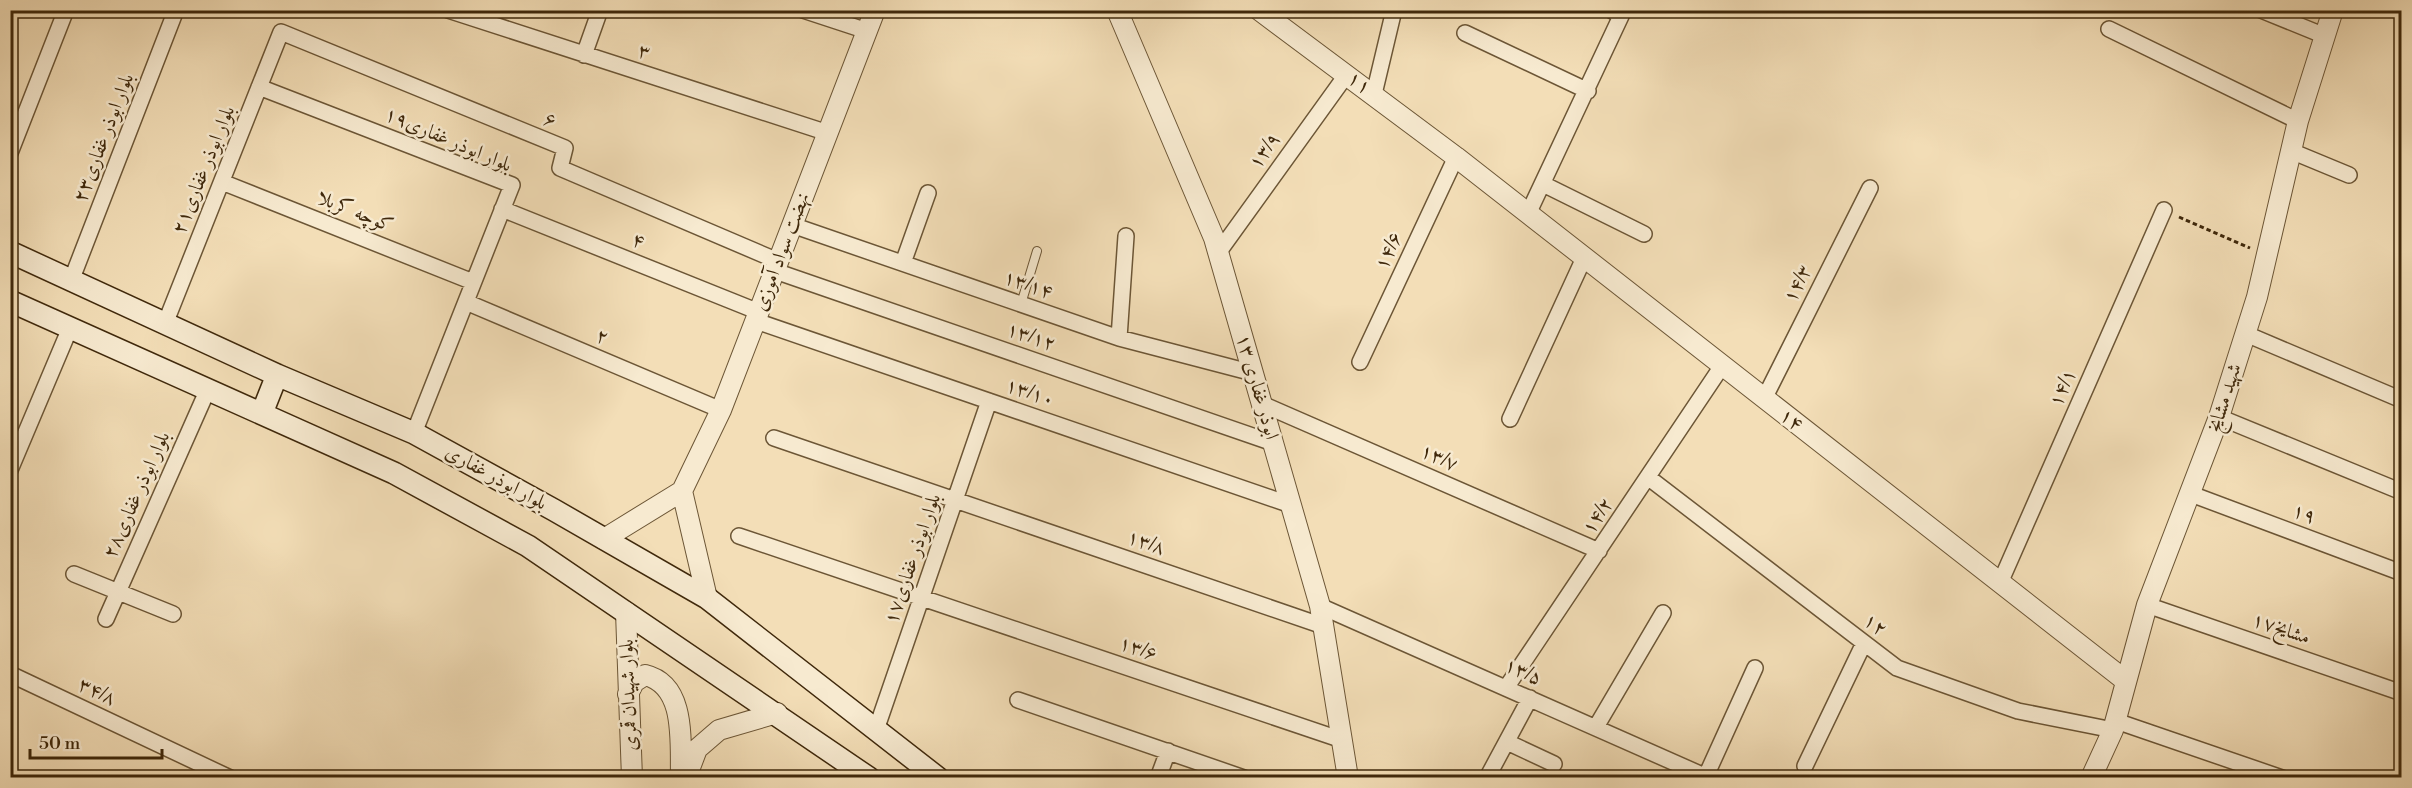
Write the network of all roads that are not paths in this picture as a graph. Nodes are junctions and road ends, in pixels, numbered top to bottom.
1 (66, 10) edge
2 (176, 10) edge
3 (448, 10) edge
4 (600, 10) edge
5 (803, 10) edge
6 (875, 10) edge
7 (1117, 10) edge
8 (1259, 10) edge
9 (1394, 10) edge
10 (1611, 10) edge
11 (2261, 10) edge
12 (2333, 10) edge
13 (489, 17) edge
14 (2109, 29) dead end
15 (867, 31) junction
16 (281, 32) joint
17 (1465, 33) dead end
18 (2325, 36) junction
19 (584, 55) junction
20 (1347, 74) junction
21 (259, 87) junction
22 (1588, 91) junction
23 (1374, 94) junction
24 (2298, 121) junction
25 (828, 133) junction
26 (2291, 151) junction
27 (10, 153) edge
28 (1456, 158) junction
29 (2349, 175) dead end
30 (222, 182) junction
31 (1543, 184) junction
32 (1870, 188) dead end
33 (928, 193) dead end
34 (502, 209) junction
35 (2164, 210) road end
36 (1528, 214) junction
37 (792, 225) junction
38 (1644, 234) dead end
39 (1126, 236) dead end
40 (1037, 251) dead end
41 (10, 252) edge
42 (1218, 253) junction
43 (1584, 258) junction
44 (903, 263) junction
45 (777, 266) junction
46 (71, 281) junction
47 (474, 282) junction
48 (10, 301) edge
49 (466, 302) junction
50 (1021, 304) junction
51 (757, 316) junction
52 (165, 324) junction
53 (70, 328) junction
54 (2246, 334) junction
55 (1119, 338) junction
56 (1360, 362) dead end
57 (1722, 366) junction
58 (1253, 373) junction
59 (278, 375) junction
60 (208, 389) junction
61 (2400, 397) edge
62 (1764, 399) junction
63 (989, 401) junction
64 (1262, 404) junction
65 (721, 410) junction
66 (262, 413) junction
67 (2219, 417) junction
68 (1510, 419) dead end
69 (414, 433) junction
70 (774, 438) dead end
71 (1273, 443) junction
72 (10, 470) edge
73 (1649, 478) junction
74 (681, 491) junction
75 (2402, 492) edge
76 (2191, 494) junction
77 (955, 500) junction
78 (1291, 505) junction
79 (739, 536) dead end
80 (604, 539) junction
81 (1599, 551) junction
82 (2402, 573) edge
83 (74, 574) dead end
84 (2000, 583) junction
85 (118, 592) junction
86 (707, 598) junction
87 (922, 598) junction
88 (2146, 605) junction
89 (1320, 606) junction
90 (626, 612) junction
91 (1663, 613) dead end
92 (173, 614) dead end
93 (106, 619) dead end
94 (1323, 626) junction
95 (1864, 643) junction
96 (1755, 668) dead end
97 (10, 674) edge
98 (2126, 681) junction
99 (1506, 688) junction
100 (2402, 693) edge
101 (628, 694) junction
102 (1530, 698) junction
103 (1018, 700) dead end
104 (777, 713) junction
105 (2115, 725) junction
106 (1596, 727) junction
107 (876, 730) junction
108 (1342, 740) junction
109 (1507, 742) junction
110 (1168, 751) junction
111 (1554, 764) dead end
112 (1804, 766) dead end
113 (230, 777) edge
114 (632, 777) edge
115 (683, 777) edge
116 (869, 777) edge
117 (938, 777) edge
118 (1158, 777) edge
119 (1244, 777) edge
120 (1348, 777) edge
121 (1487, 777) edge
122 (1708, 777) edge
123 (2091, 777) edge
124 (2282, 777) edge

1 - 27 street
2 - 46 street, بلوار ابوذر غفاری۲۳
3 - 13 street, ۳
4 - 19 street
5 - 15 street
6 - 15 street, نهضت سواد آموزی
7 - 42 street, ۱۳ ابوذر غفاری
8 - 20 street, ۱۱
9 - 23 street
10 - 22 street
11 - 18 street
12 - 18 street, شهید مشایخ
13 - 19 street, ۳
14 - 24 street
15 - 25 street, نهضت سواد آموزی
16 - 21 street, ۲۱بلوار ابوذر غفاری
16 - 45 street, ۶
17 - 22 street
18 - 24 street, شهید مشایخ
19 - 25 street, ۳
20 - 23 street, ۱۱
20 - 42 street, ۱۳/۹
21 - 30 street, ۲۱بلوار ابوذر غفاری
21 - 34 street, بلوار ابوذر غفاری۱۹
22 - 31 street
23 - 28 street, ۱۱
24 - 26 street, شهید مشایخ
25 - 37 street, نهضت سواد آموزی
26 - 29 street
26 - 54 street, شهید مشایخ
28 - 36 street, ۱۴
28 - 56 street, ۱۴/۶
30 - 47 street, کوچه کربلا
30 - 52 street, ۲۱بلوار ابوذر غفاری
31 - 36 street
31 - 38 street
32 - 62 street, ۱۴/۳
33 - 44 street
34 - 47 street, بلوار ابوذر غفاری۱۹
34 - 51 street, ۴
35 - 84 street, ۱۴/۱
36 - 43 street, ۱۴
37 - 44 street, ۱۳/۱۴
37 - 45 street, نهضت سواد آموزی
39 - 55 street
40 - 50 lane
41 - 46 main road, بلوار ابوذر غفاری
42 - 58 street, ۱۳ ابوذر غفاری
43 - 57 street, ۱۴
43 - 68 street
44 - 50 street, ۱۳/۱۴
45 - 51 street, نهضت سواد آموزی
45 - 71 street, ۱۳/۱۲
46 - 52 main road, بلوار ابوذر غفاری
47 - 49 street, بلوار ابوذر غفاری۱۹
48 - 53 main road
49 - 65 street, ۲
49 - 69 street, بلوار ابوذر غفاری۱۹
50 - 55 street, ۱۳/۱۴
51 - 63 street, ۱۳/۱۰
51 - 65 street, نهضت سواد آموزی
52 - 59 main road, بلوار ابوذر غفاری
53 - 60 main road
53 - 72 street
54 - 61 street
54 - 67 street, شهید مشایخ
55 - 58 street, ۱۳/۱۴
57 - 62 street, ۱۴
57 - 73 street, ۱۴/۲
58 - 64 street, ۱۳ ابوذر غفاری
59 - 66 main road
59 - 69 main road, بلوار ابوذر غفاری
60 - 66 main road
60 - 85 street, بلوار ابوذر غفاری۲۸
62 - 84 street, ۱۴
63 - 77 street, بلوار ابوذر غفاری۱۷
63 - 78 street, ۱۳/۱۰
64 - 71 street, ۱۳ ابوذر غفاری
64 - 81 street, ۱۳/۷
65 - 74 street, نهضت سواد آموزی
66 - 90 main road
67 - 75 street
67 - 76 street, شهید مشایخ
69 - 80 main road, بلوار ابوذر غفاری
70 - 77 street
71 - 78 street, ۱۳ ابوذر غفاری
73 - 81 street, ۱۴/۲
73 - 95 street, ۱۲
74 - 80 street
74 - 86 street
76 - 82 street, ۱۹
76 - 88 street, شهید مشایخ
77 - 87 street, بلوار ابوذر غفاری۱۷
77 - 94 street, ۱۳/۸
78 - 89 street, ۱۳ ابوذر غفاری
79 - 87 street, ۱۳/۶
80 - 86 main road, بلوار ابوذر غفاری
81 - 99 street, ۱۴/۲
83 - 85 street
84 - 98 street, ۱۴
85 - 92 street
85 - 93 street, بلوار ابوذر غفاری۲۸
86 - 107 main road, بلوار ابوذر غفاری
87 - 107 street, بلوار ابوذر غفاری۱۷
87 - 108 street, ۱۳/۶
88 - 98 street, شهید مشایخ
88 - 100 street, ۱۷مشایخ
89 - 94 street, ۱۳ ابوذر غفاری
89 - 99 street, ۱۳/۵
90 - 101 street, بلوار شهیدان قمری
90 - 104 main road
91 - 106 street
94 - 108 street, ۱۳ ابوذر غفاری
95 - 105 street, ۱۲
95 - 112 street
96 - 122 street
97 - 113 street, ۳۴/۸
98 - 105 street, شهید مشایخ
99 - 102 street, ۱۳/۵
101 - 114 street, بلوار شهیدان قمری
101 - 115 street
102 - 106 street, ۱۳/۵
102 - 109 street
103 - 110 street
104 - 115 street
104 - 116 main road
105 - 123 street, شهید مشایخ
105 - 124 street, ۱۲
106 - 122 street, ۱۳/۵
107 - 117 main road, بلوار ابوذر غفاری
108 - 120 street, ۱۳ ابوذر غفاری
109 - 111 street
109 - 121 street
110 - 118 street
110 - 119 street

